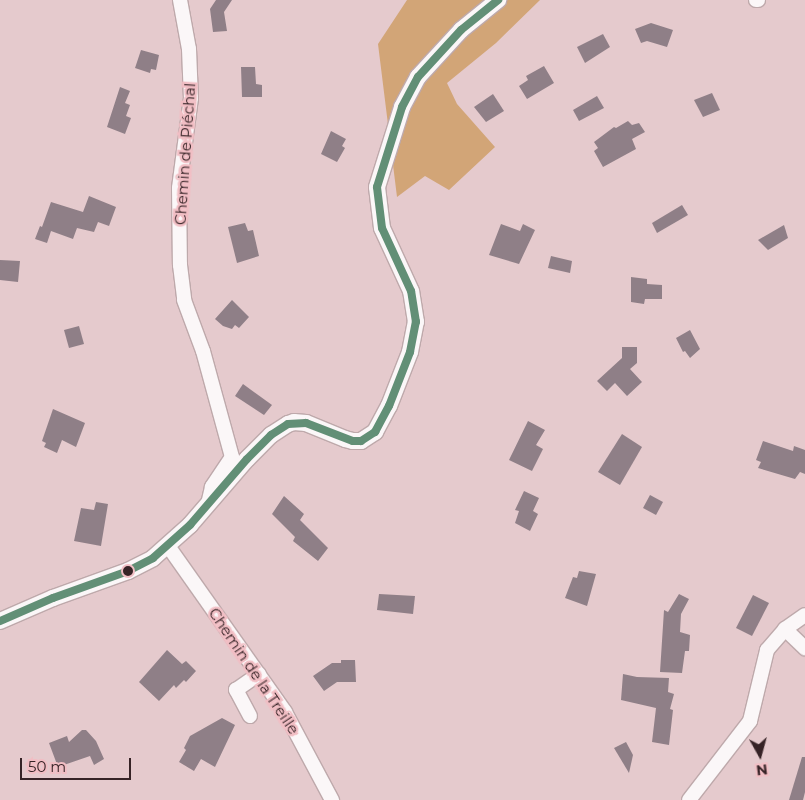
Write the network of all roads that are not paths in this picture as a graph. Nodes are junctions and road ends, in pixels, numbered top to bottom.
1 (180, 0) edge
2 (498, 0) edge
3 (208, 504) junction
4 (168, 546) junction
5 (805, 615) edge
6 (0, 621) edge
7 (785, 629) junction
8 (805, 648) edge
9 (259, 674) junction
10 (250, 716) dead end
11 (332, 800) edge
12 (689, 800) edge

1 - 3 street, Chemin de Piéchal
2 - 3 street
3 - 4 street
4 - 6 street
4 - 9 street, Chemin de la Treille
5 - 7 street
7 - 8 street
7 - 12 street
9 - 10 street
9 - 11 street, Chemin de la Treille

